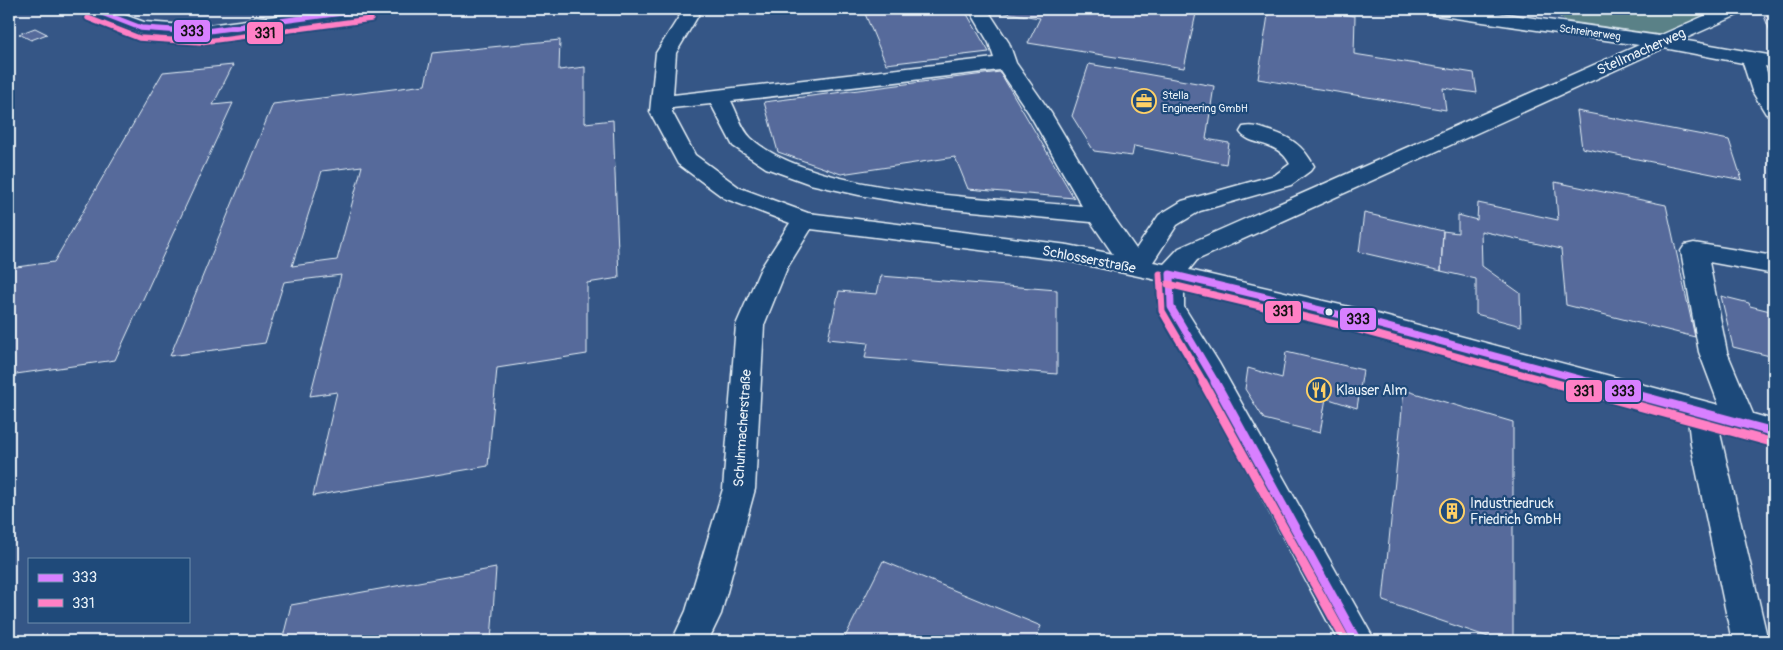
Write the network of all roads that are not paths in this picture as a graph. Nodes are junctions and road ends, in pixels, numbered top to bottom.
1 (92, 9) edge
2 (370, 9) edge
3 (693, 9) edge
4 (978, 9) edge
5 (991, 9) edge
6 (1435, 9) edge
7 (1520, 9) edge
8 (1735, 9) edge
9 (259, 17) edge
10 (1533, 23) junction
11 (1010, 30) dead end
12 (1661, 42) junction
13 (1752, 58) junction
14 (1774, 62) edge
15 (1006, 63) junction
16 (718, 97) junction
17 (662, 103) junction
18 (1774, 110) edge
19 (1251, 132) dead end
20 (1099, 215) junction
21 (804, 220) junction
22 (1774, 265) edge
23 (1136, 268) junction
24 (1170, 274) junction
25 (1702, 413) junction
26 (1741, 423) junction
27 (1774, 432) edge
28 (690, 641) edge
29 (1357, 641) edge
30 (1750, 641) edge

1 - 9 street
2 - 9 street
3 - 17 street, Schlosserstraße
4 - 15 street
5 - 11 street
6 - 10 street, Schreinerweg
7 - 10 street
8 - 12 street, Stellmacherweg
10 - 12 street, Schreinerweg
12 - 13 street, Schreinerweg
12 - 24 street, Stellmacherweg
13 - 14 street, Schreinerweg
13 - 18 street
15 - 16 street
15 - 20 street
16 - 17 street
16 - 20 street
17 - 21 street, Schlosserstraße
19 - 23 street
20 - 23 street
21 - 23 street, Schlosserstraße
21 - 28 street, Schuhmacherstraße
22 - 26 street
23 - 24 street, Schlosserstraße
24 - 25 street, Schlosserstraße
24 - 29 street
25 - 26 street, Schlosserstraße
25 - 30 street
26 - 27 street, Schlosserstraße

